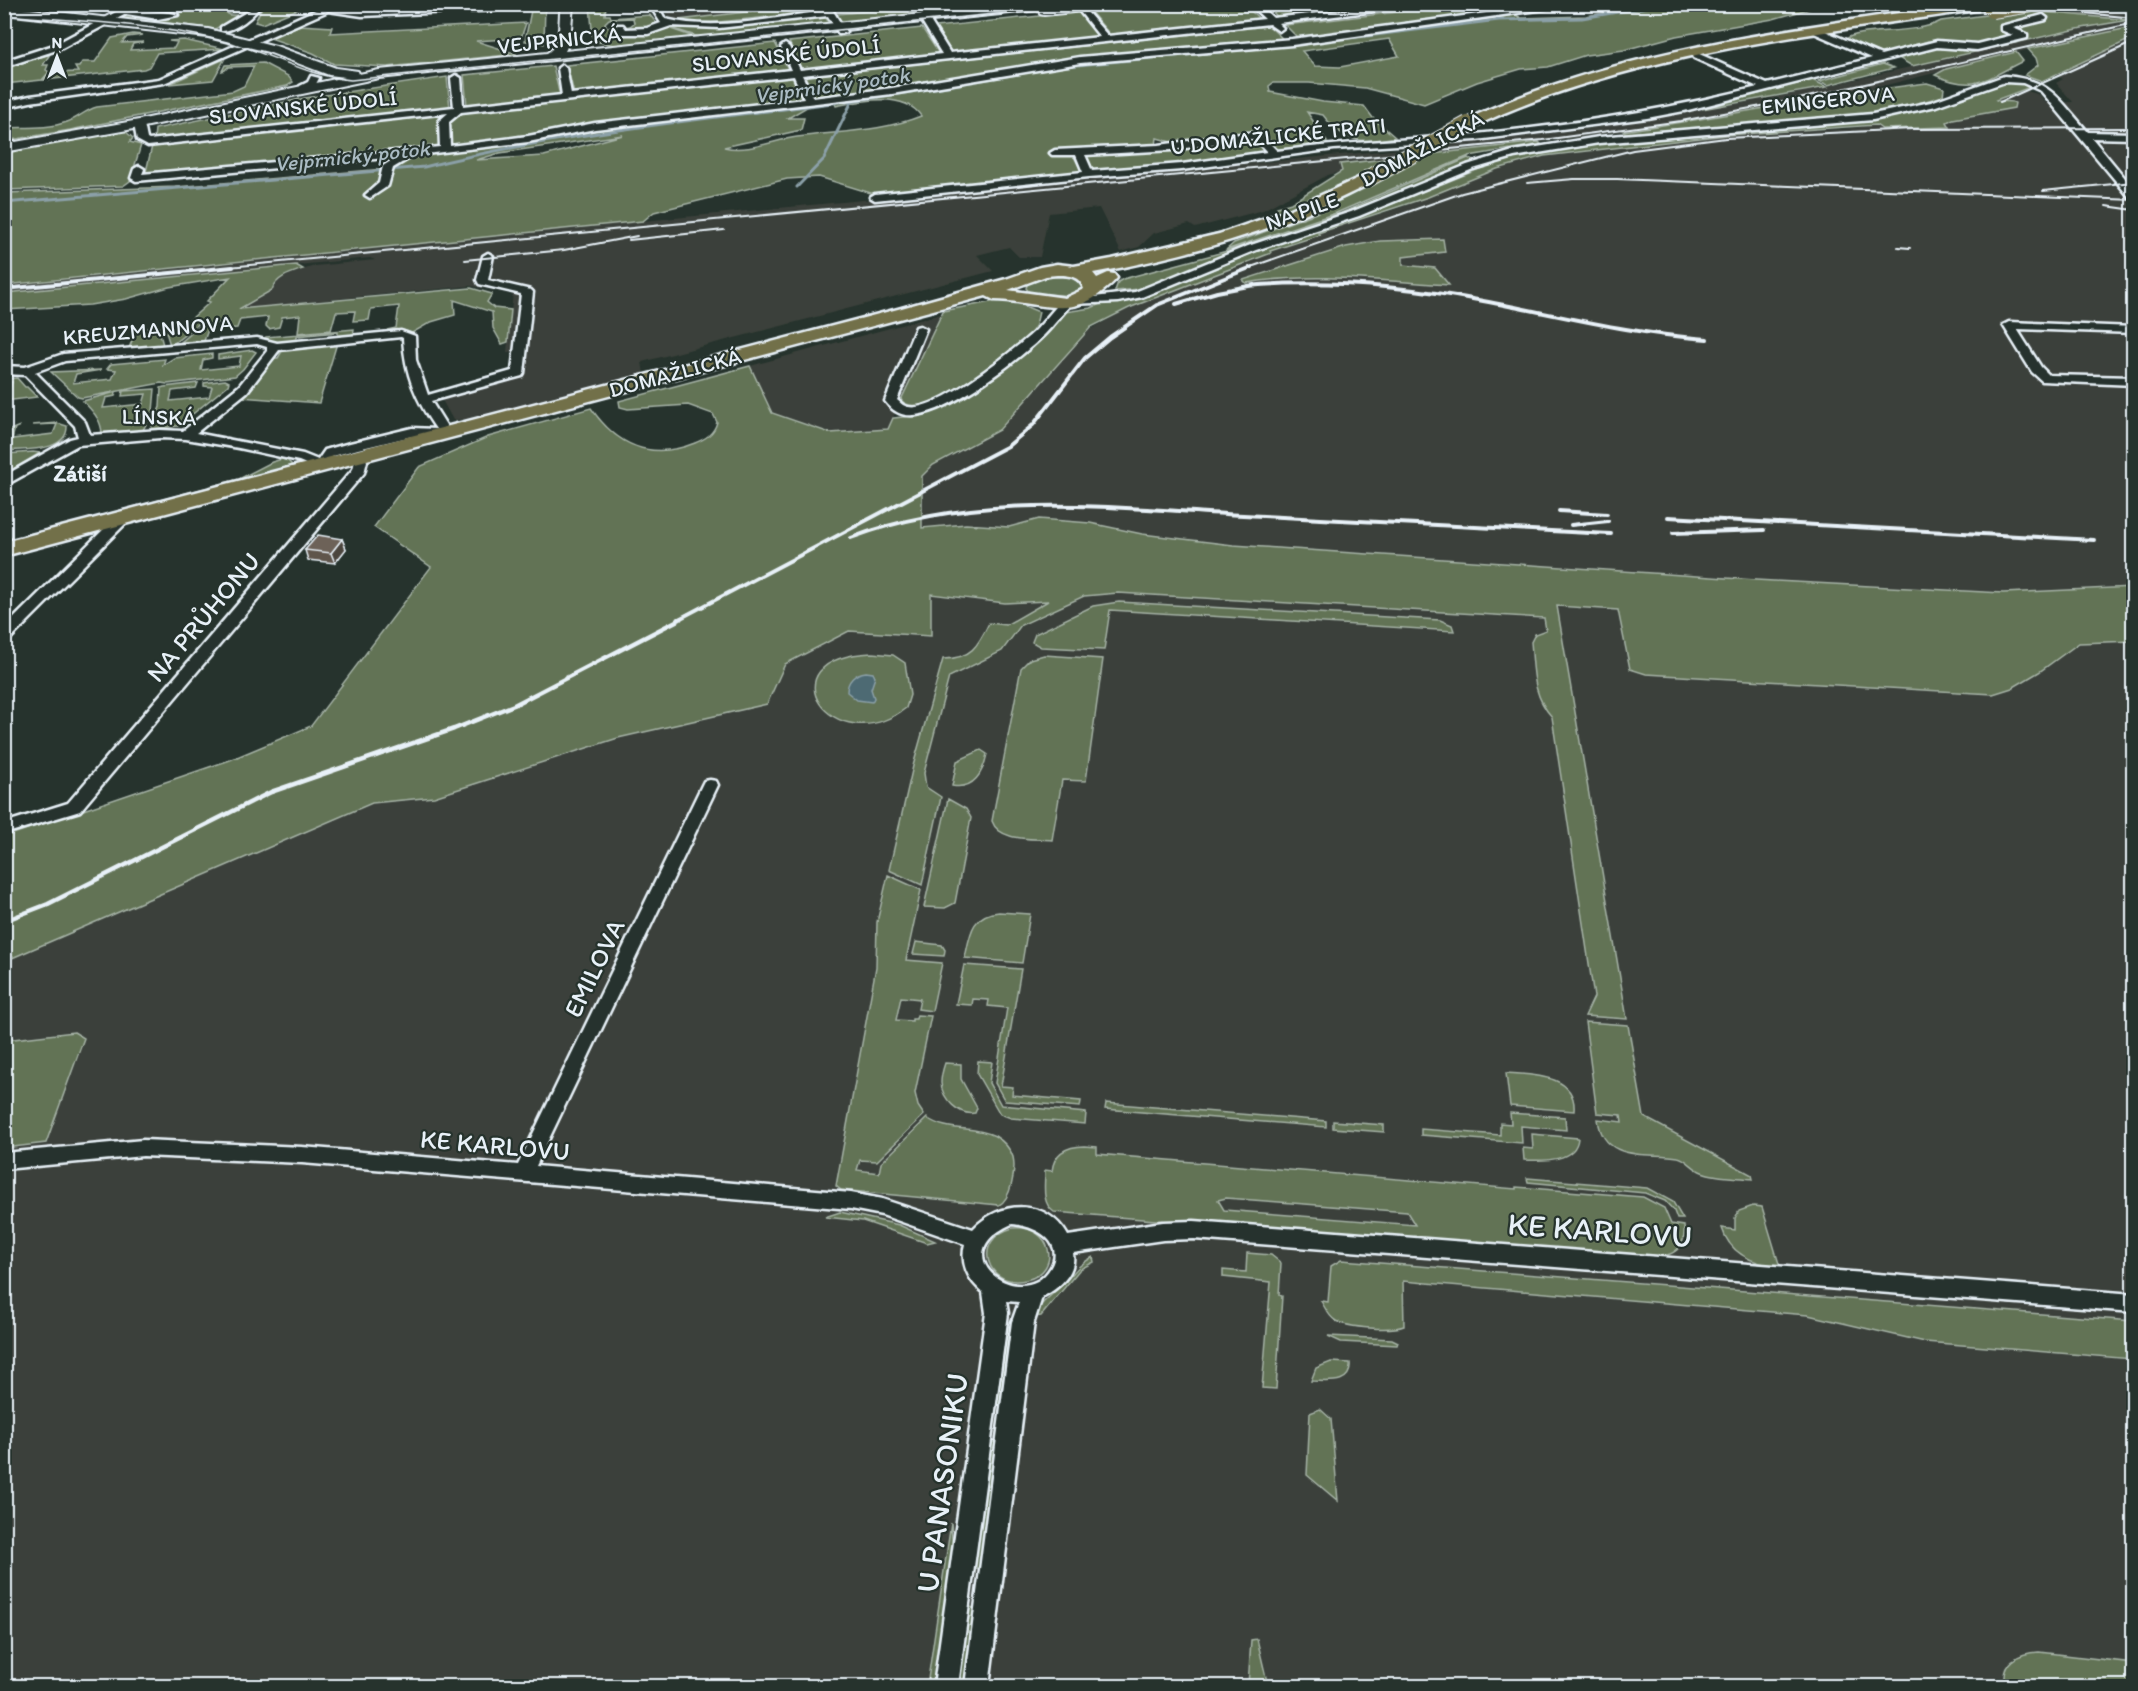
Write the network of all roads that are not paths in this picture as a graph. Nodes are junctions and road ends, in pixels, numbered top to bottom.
1 (138, 4) edge
2 (258, 4) edge
3 (496, 4) edge
4 (567, 4) edge
5 (653, 4) edge
6 (1113, 4) edge
7 (1253, 4) edge
8 (1428, 4) edge
9 (1576, 4) edge
10 (2031, 4) edge
11 (334, 7) edge
12 (1991, 7) edge
13 (1072, 8) edge
14 (4, 10) edge
15 (125, 11) junction
16 (174, 15) dead end
17 (2043, 18) dead end
18 (4, 19) edge
19 (926, 21) junction
20 (1274, 22) junction
21 (104, 23) junction
22 (668, 24) junction
23 (620, 27) dead end
24 (224, 29) dead end
25 (841, 30) junction
26 (1821, 32) junction
27 (1107, 40) junction
28 (1292, 42) junction
29 (243, 46) junction
30 (785, 47) dead end
31 (581, 54) junction
32 (1694, 55) junction
33 (551, 56) junction
34 (948, 57) junction
35 (1880, 58) junction
36 (4, 64) edge
37 (562, 68) dead end
38 (796, 74) junction
39 (456, 78) dead end
40 (325, 81) junction
41 (1766, 87) junction
42 (1754, 90) junction
43 (281, 94) junction
44 (567, 98) junction
45 (810, 101) junction
46 (4, 105) edge
47 (459, 109) junction
48 (1647, 115) junction
49 (139, 124) junction
50 (2085, 135) junction
51 (2133, 136) edge
52 (1548, 147) joint
53 (4, 148) edge
54 (445, 148) junction
55 (424, 152) junction
56 (1055, 153) dead end
57 (1078, 153) junction
58 (1273, 153) junction
59 (139, 169) dead end
60 (1089, 174) junction
61 (370, 195) dead end
62 (2133, 196) edge
63 (876, 197) dead end
64 (489, 256) dead end
65 (1157, 256) junction
66 (1074, 271) junction
67 (1093, 288) junction
68 (1029, 291) junction
69 (1138, 294) junction
70 (1070, 302) junction
71 (1046, 325) junction
72 (920, 329) dead end
73 (2133, 330) edge
74 (274, 347) junction
75 (4, 370) edge
76 (26, 371) junction
77 (2133, 381) edge
78 (423, 400) junction
79 (445, 434) junction
80 (186, 435) junction
81 (85, 439) junction
82 (358, 456) junction
83 (320, 466) junction
84 (4, 482) edge
85 (123, 518) junction
86 (4, 549) edge
87 (4, 637) edge
88 (711, 785) dead end
89 (4, 830) edge
90 (4, 1161) edge
91 (523, 1174) junction
92 (976, 1239) junction
93 (1063, 1246) junction
94 (993, 1288) junction
95 (1034, 1291) junction
96 (2133, 1303) edge
97 (946, 1686) edge
98 (977, 1686) edge

1 - 15 street
2 - 24 street
3 - 11 street
4 - 31 main road
4 - 33 main road
5 - 22 street
6 - 13 main road, VEJPRNICKÁ
7 - 20 street
8 - 20 street, SLOVANSKÉ ÚDOLÍ
9 - 28 street
10 - 12 main road, DOMAŽLICKÁ, bridge
11 - 29 street
12 - 26 main road, DOMAŽLICKÁ
12 - 26 main road, DOMAŽLICKÁ
13 - 19 main road, VEJPRNICKÁ
13 - 27 street
14 - 21 main road
15 - 16 street
15 - 21 street
17 - 35 street
18 - 21 main road
19 - 25 main road, VEJPRNICKÁ
19 - 34 street
20 - 27 street, SLOVANSKÉ ÚDOLÍ
20 - 28 street
21 - 29 main road
21 - 36 street
22 - 23 street
22 - 25 street
25 - 31 main road, VEJPRNICKÁ
26 - 32 main road, DOMAŽLICKÁ
26 - 35 street
27 - 34 street, SLOVANSKÉ ÚDOLÍ
28 - 45 street
29 - 40 main road
29 - 40 main road
29 - 46 street
30 - 38 street
31 - 33 main road, VEJPRNICKÁ
31 - 40 main road, VEJPRNICKÁ
32 - 41 street
32 - 65 main road, DOMAŽLICKÁ, bridge
33 - 40 main road, VEJPRNICKÁ
34 - 38 street, SLOVANSKÉ ÚDOLÍ
35 - 41 street
37 - 44 street
38 - 44 street, SLOVANSKÉ ÚDOLÍ
38 - 45 street
39 - 47 street
40 - 43 main road, VEJPRNICKÁ
40 - 43 main road, VEJPRNICKÁ
41 - 42 street
42 - 48 street, U DOMAŽLICKÉ TRATI
42 - 48 street
43 - 49 main road, VEJPRNICKÁ
44 - 47 street, SLOVANSKÉ ÚDOLÍ
45 - 54 street
47 - 49 street, SLOVANSKÉ ÚDOLÍ
47 - 54 street
48 - 58 street, U DOMAŽLICKÉ TRATI
49 - 53 main road, VEJPRNICKÁ
50 - 51 street
50 - 52 street, EMINGEROVA
50 - 62 street, EMINGEROVA
52 - 69 street, NA PILE
54 - 55 street
55 - 59 street
55 - 61 street
56 - 57 street
57 - 58 street
57 - 60 street
58 - 60 street, U DOMAŽLICKÉ TRATI
60 - 63 street, U DOMAŽLICKÉ TRATI
64 - 78 street
65 - 66 main road, DOMAŽLICKÁ
65 - 67 main road, DOMAŽLICKÁ
66 - 67 main road
66 - 68 main road, DOMAŽLICKÁ
67 - 69 street
67 - 70 main road, DOMAŽLICKÁ
68 - 70 main road, DOMAŽLICKÁ
68 - 71 street
68 - 79 main road, DOMAŽLICKÁ
69 - 70 street
70 - 71 street
71 - 72 street
73 - 77 street
74 - 76 street, KREUZMANNOVA
74 - 78 street, KREUZMANNOVA
74 - 80 street
75 - 76 street, KREUZMANNOVA
76 - 81 street
78 - 79 street
79 - 82 main road, DOMAŽLICKÁ
79 - 83 street, DOMAŽLICKÁ
80 - 81 street, LÍNSKÁ
80 - 83 street, LÍNSKÁ
81 - 84 street, LÍNSKÁ
82 - 83 main road, DOMAŽLICKÁ
82 - 89 street, NA PRŮHONU
83 - 85 main road, DOMAŽLICKÁ
85 - 86 main road, DOMAŽLICKÁ
85 - 87 street
88 - 91 street, EMILOVA
90 - 91 street, KE KARLOVU
91 - 92 street, KE KARLOVU
92 - 93 street
92 - 94 street
93 - 95 street
93 - 96 street, KE KARLOVU
94 - 95 street
94 - 97 street, U PANASONIKU
95 - 98 street

